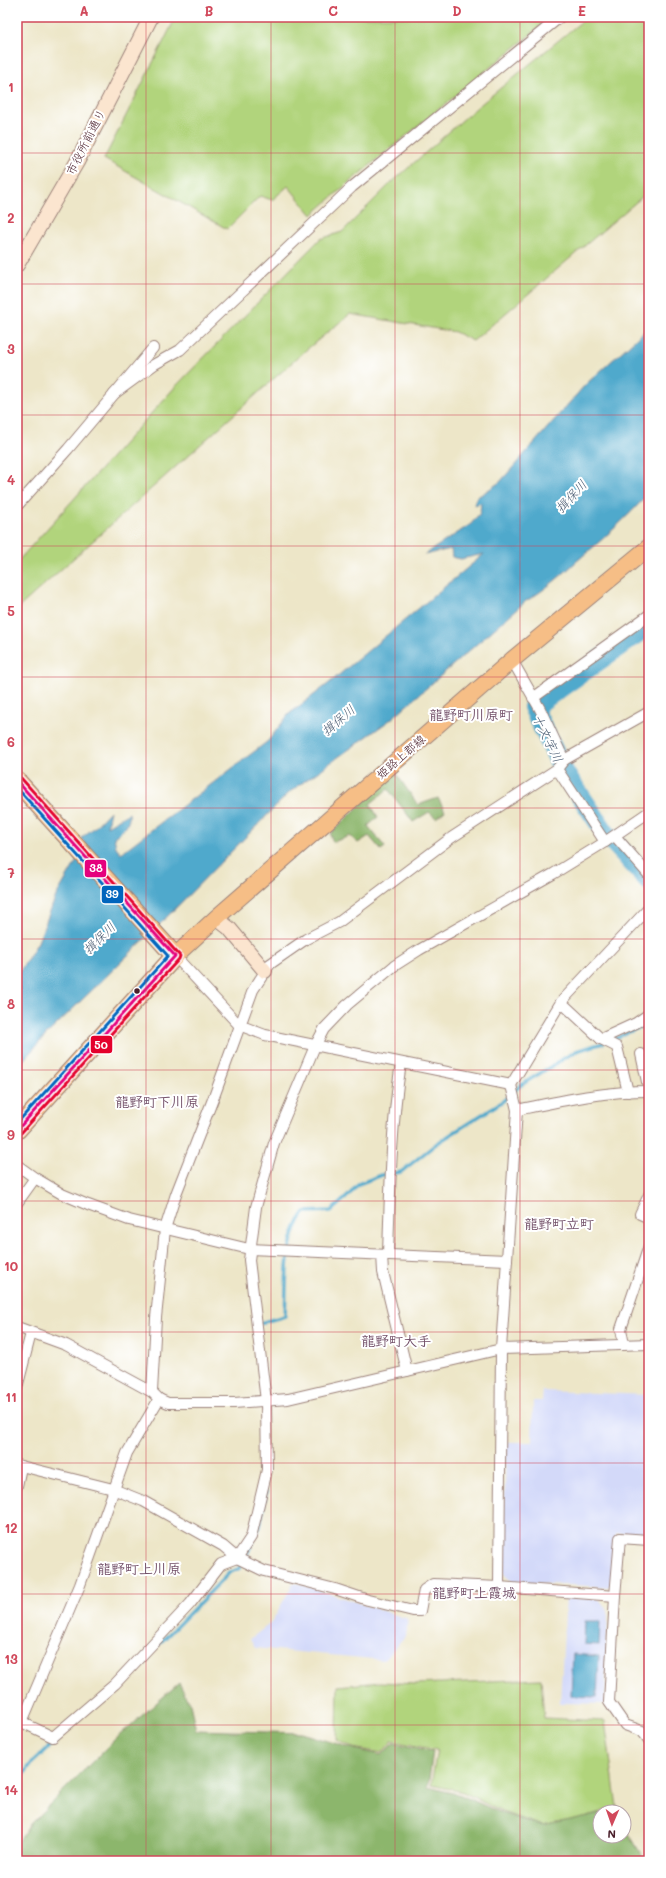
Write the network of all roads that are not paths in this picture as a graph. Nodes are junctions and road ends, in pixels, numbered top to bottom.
1 (151, 17) edge
2 (560, 17) edge
3 (17, 265) edge
4 (153, 348) dead end
5 (114, 394) junction
6 (17, 506) edge
7 (648, 552) edge
8 (649, 615) edge
9 (512, 660) junction
10 (533, 698) junction
11 (649, 712) edge
12 (564, 760) junction
13 (556, 769) junction
14 (17, 781) edge
15 (649, 812) edge
16 (615, 836) junction
17 (605, 842) junction
18 (649, 875) edge
19 (649, 908) edge
20 (216, 918) junction
21 (175, 956) junction
22 (265, 971) junction
23 (561, 1002) junction
24 (649, 1014) edge
25 (239, 1025) junction
26 (601, 1039) junction
27 (315, 1046) junction
28 (641, 1054) dead end
29 (401, 1063) junction
30 (511, 1085) junction
31 (649, 1091) edge
32 (628, 1092) junction
33 (517, 1110) junction
34 (17, 1130) edge
35 (17, 1165) edge
36 (35, 1178) junction
37 (649, 1195) edge
38 (17, 1203) edge
39 (649, 1218) edge
40 (165, 1229) junction
41 (649, 1246) edge
42 (249, 1250) junction
43 (385, 1255) junction
44 (507, 1260) junction
45 (17, 1327) edge
46 (31, 1333) junction
47 (649, 1344) edge
48 (624, 1345) junction
49 (501, 1349) junction
50 (407, 1371) junction
51 (17, 1388) edge
52 (155, 1396) junction
53 (269, 1401) junction
54 (19, 1466) edge
55 (17, 1486) edge
56 (113, 1489) junction
57 (649, 1540) edge
58 (237, 1558) junction
59 (499, 1587) junction
60 (615, 1596) junction
61 (19, 1721) edge
62 (649, 1740) edge

1 - 3 street, 市役所前通り
2 - 5 street
4 - 5 street
5 - 6 street
7 - 9 main road, 姫路上郡線
8 - 10 street
9 - 10 street
9 - 20 main road, 姫路上郡線
10 - 12 street
11 - 12 street
12 - 13 street
13 - 17 street
13 - 22 street
14 - 21 highway
15 - 16 street
16 - 17 street
16 - 18 street
17 - 27 street
19 - 23 street
20 - 21 main road, 姫路上郡線
20 - 22 street
21 - 25 street
21 - 34 highway
22 - 25 street
23 - 26 street
23 - 30 street
24 - 26 street
25 - 27 street
25 - 40 street
26 - 32 street
27 - 29 street
27 - 42 street
28 - 31 street
29 - 30 street
29 - 43 street
30 - 33 street
31 - 32 street
32 - 33 street
33 - 44 street
35 - 36 street
36 - 38 street
36 - 40 street
37 - 39 street
40 - 42 street
40 - 52 street
41 - 48 street
42 - 43 street
42 - 53 street
43 - 44 street
43 - 50 street
44 - 49 street
45 - 46 street
46 - 51 street
46 - 52 street
47 - 48 street
48 - 49 street
49 - 50 street
49 - 59 street
50 - 53 street
52 - 53 street
52 - 56 street
53 - 58 street
54 - 55 street
54 - 56 street
56 - 58 street
56 - 61 street
57 - 60 street
58 - 59 street
58 - 61 street
59 - 60 street
60 - 62 street

